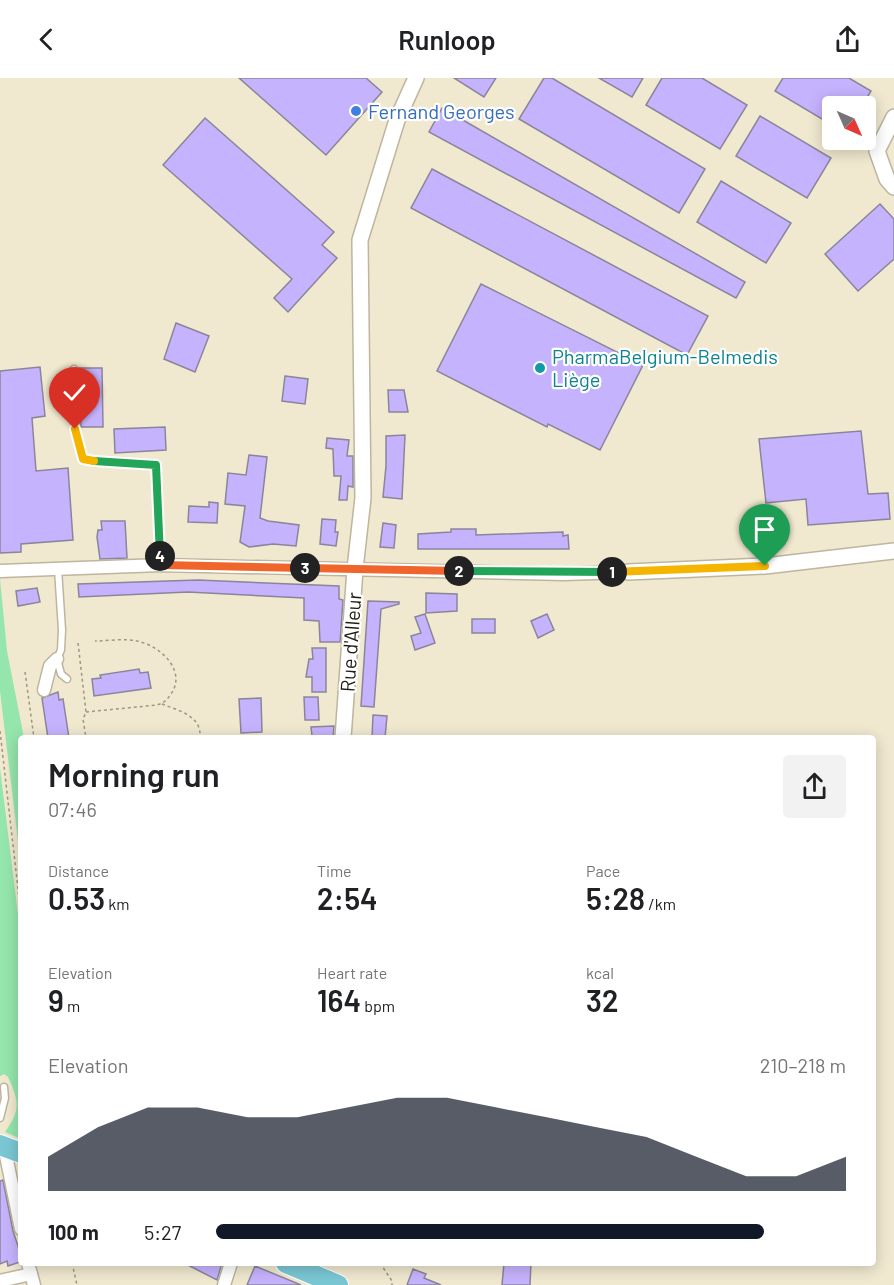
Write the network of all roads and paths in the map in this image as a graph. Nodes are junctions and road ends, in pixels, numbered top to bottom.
1 (416, 78) edge
2 (894, 117) edge
3 (894, 187) edge
4 (74, 369) dead end
5 (894, 551) edge
6 (161, 565) junction
7 (355, 568) junction
8 (58, 569) junction
9 (0, 571) edge
10 (628, 572) joint
11 (95, 641) dead end
12 (78, 643) dead end
13 (57, 659) junction
14 (25, 672) dead end
15 (67, 679) dead end
16 (44, 690) dead end
17 (162, 704) junction
18 (86, 712) junction
19 (0, 731) edge
20 (34, 735) edge
21 (86, 735) edge
22 (200, 735) edge
23 (344, 735) edge
24 (18, 889) edge
25 (4, 1087) dead end
26 (0, 1118) edge
27 (8, 1148) edge
28 (18, 1210) edge
29 (73, 1266) edge
30 (230, 1266) edge
31 (293, 1266) edge
32 (382, 1266) edge
33 (31, 1274) edge
34 (0, 1281) edge
35 (77, 1285) edge
36 (224, 1285) edge
37 (338, 1285) edge
38 (392, 1285) edge

1 - 7 street, Rue d'Alleur
2 - 3 street
4 - 6 lane
5 - 10 street
6 - 7 street
6 - 8 street
7 - 10 street
7 - 23 street, Rue d'Alleur
8 - 9 street
8 - 13 lane
11 - 17 path
12 - 18 path
13 - 15 lane
13 - 16 street
14 - 20 path
17 - 18 path
17 - 22 path
18 - 21 path
19 - 24 path
25 - 26 lane
27 - 28 street
29 - 35 path
30 - 36 street
31 - 37 main road
32 - 38 path
33 - 34 street

